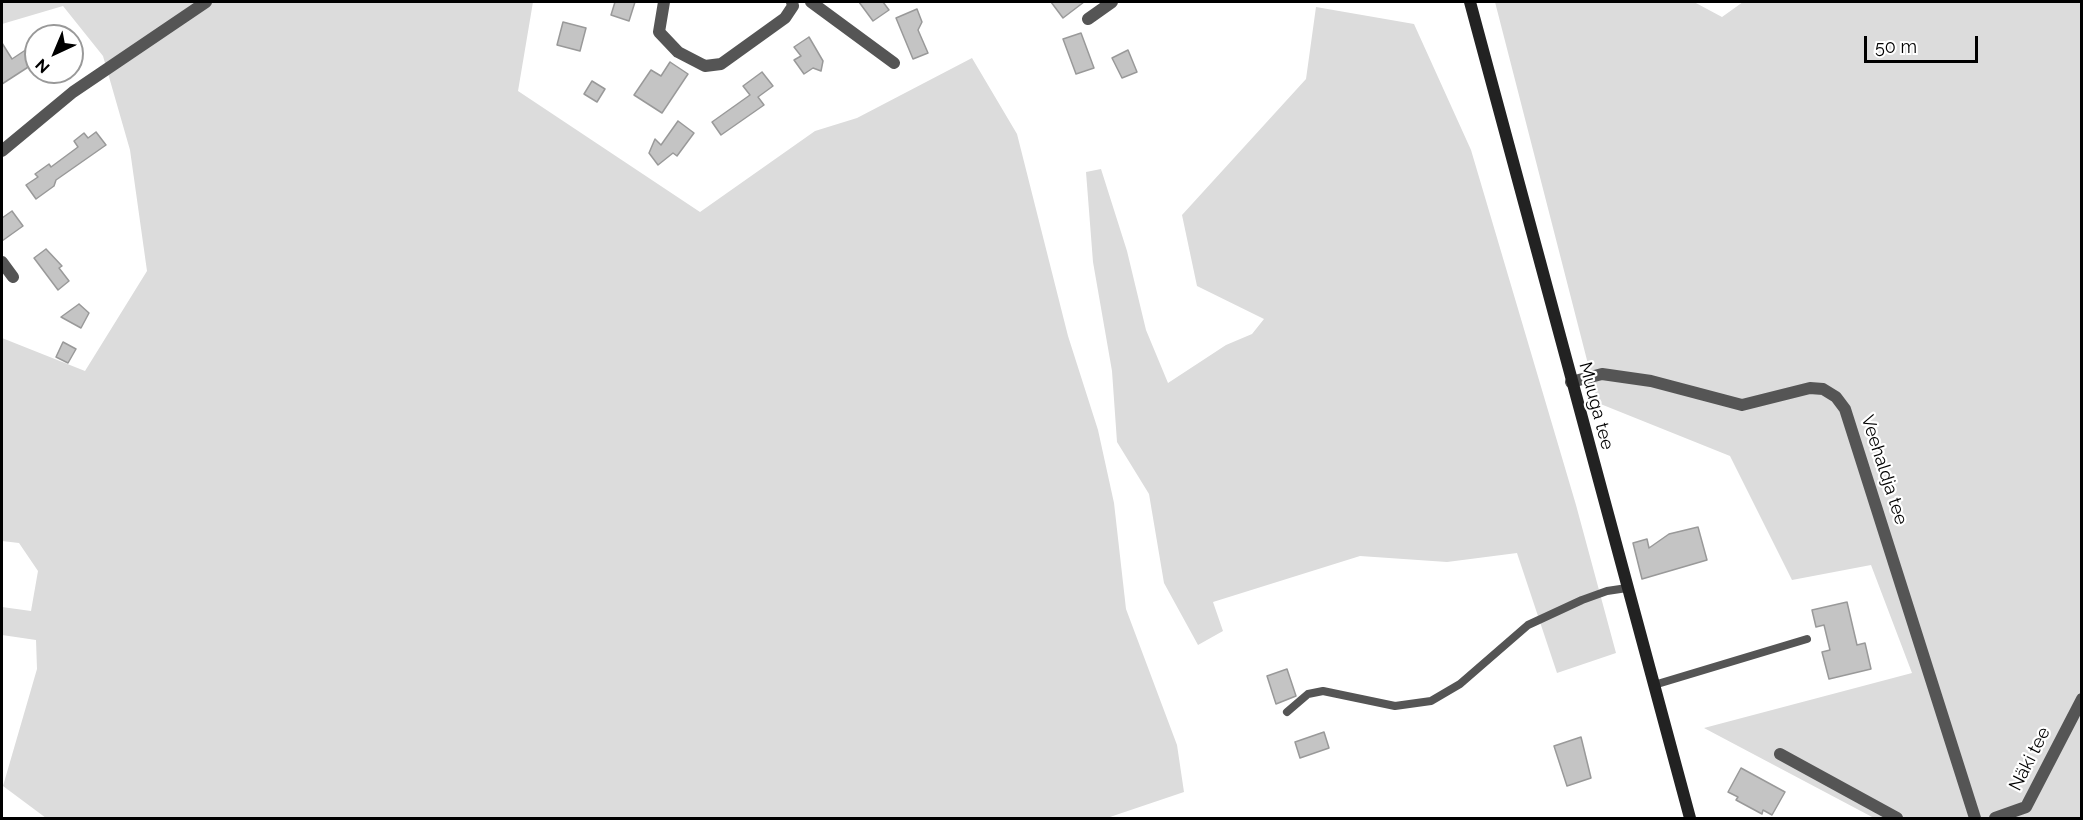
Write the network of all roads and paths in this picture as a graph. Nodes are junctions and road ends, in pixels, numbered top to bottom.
1 (206, 2) edge
2 (664, 2) edge
3 (792, 2) edge
4 (812, 2) edge
5 (1112, 2) edge
6 (1470, 2) edge
7 (1088, 19) dead end
8 (894, 63) dead end
9 (2, 151) edge
10 (2, 262) edge
11 (13, 277) dead end
12 (1571, 382) junction
13 (1628, 588) junction
14 (1807, 639) dead end
15 (1654, 685) junction
16 (2082, 699) edge
17 (1287, 712) dead end
18 (1780, 754) dead end
19 (1690, 819) edge
20 (1897, 819) edge
21 (1975, 819) edge
22 (1995, 819) edge

1 - 9 street
2 - 3 street
4 - 8 street
5 - 7 street
6 - 12 street, Muuga tee
10 - 11 street
12 - 13 street, Muuga tee
12 - 21 street, Veehaldja tee
13 - 15 street, Muuga tee
13 - 17 lane
14 - 15 lane
15 - 19 street, Muuga tee
16 - 22 street, Näki tee
18 - 20 street

